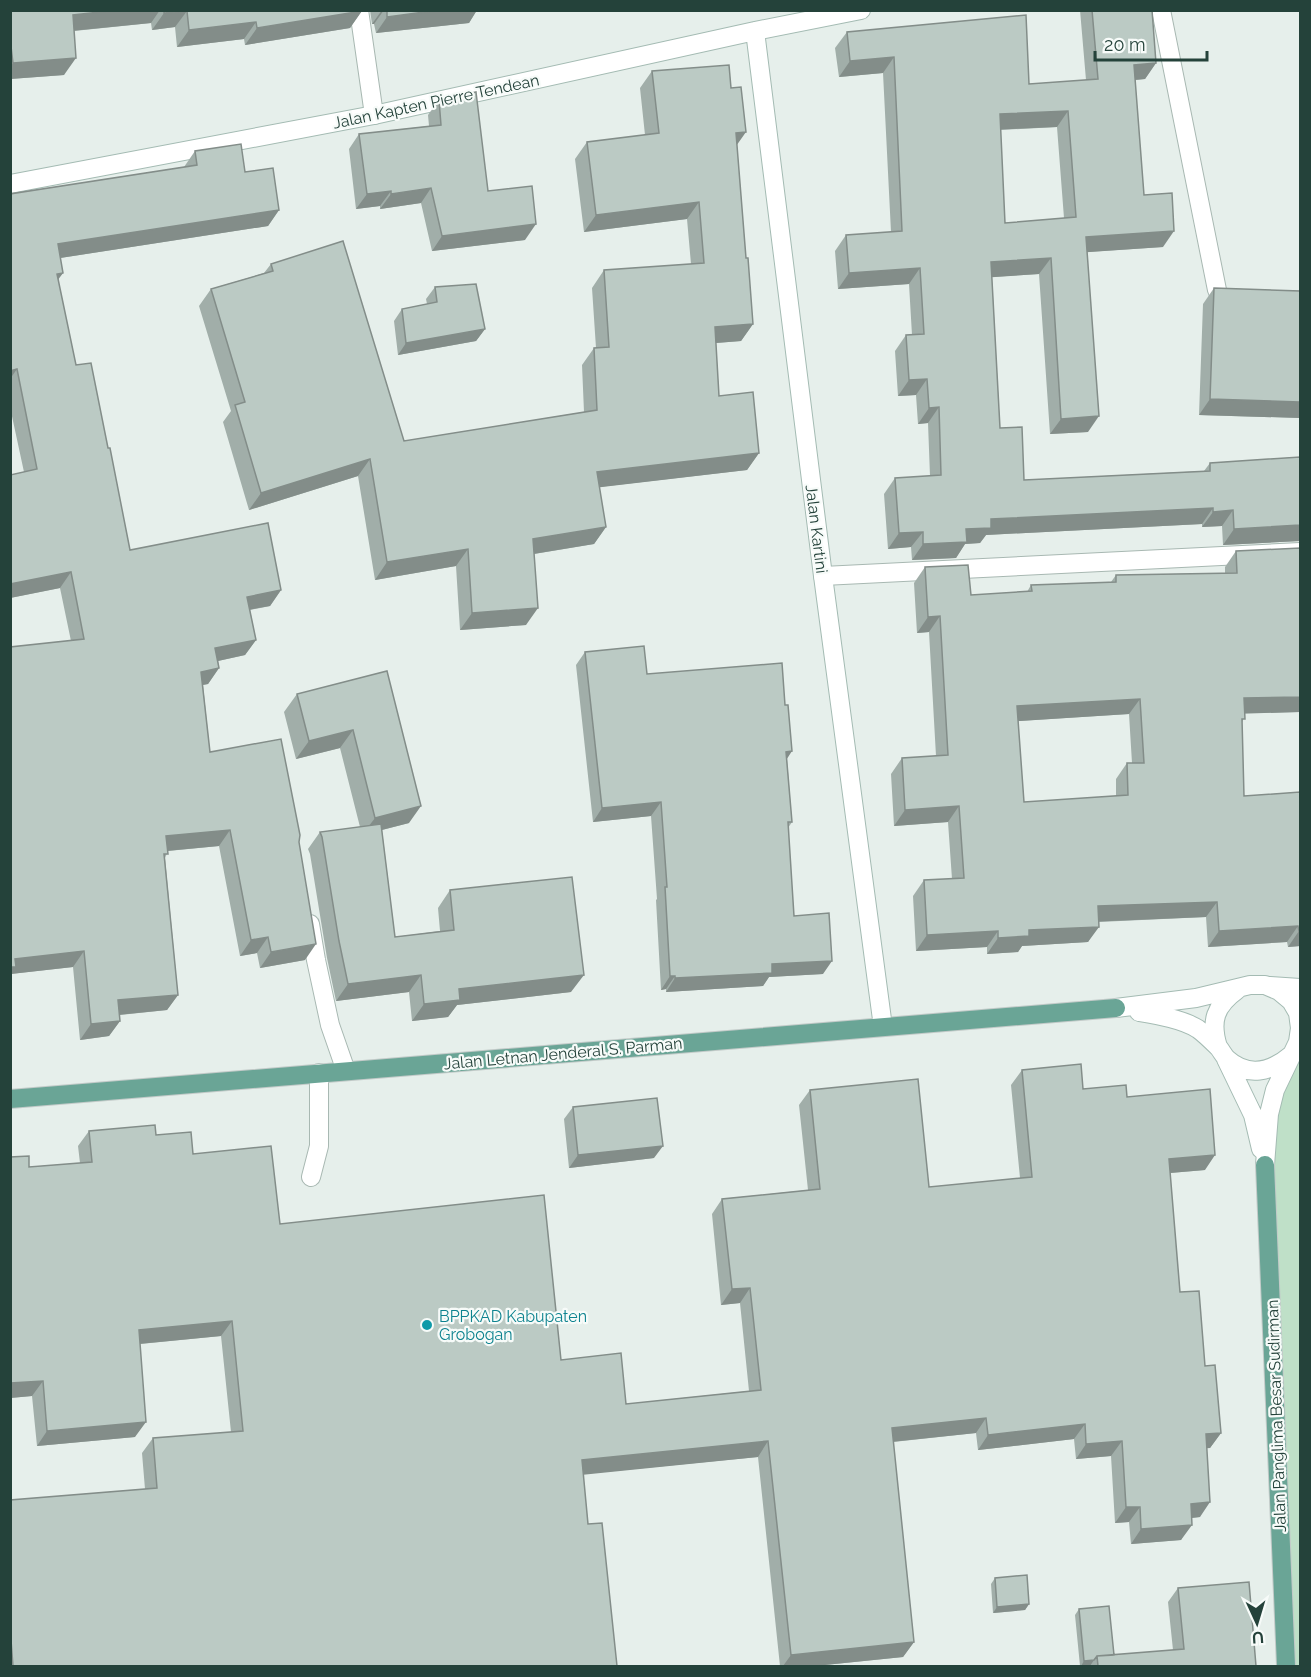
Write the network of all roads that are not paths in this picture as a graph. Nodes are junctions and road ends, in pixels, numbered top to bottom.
1 (359, 10) edge
2 (861, 10) edge
3 (1161, 10) edge
4 (755, 31) junction
5 (374, 115) junction
6 (10, 184) edge
7 (1217, 290) edge
8 (1300, 552) edge
9 (823, 576) junction
10 (306, 902) edge
11 (1258, 985) junction
12 (1300, 988) edge
13 (1116, 1008) junction
14 (883, 1027) junction
15 (1296, 1046) edge
16 (1222, 1053) junction
17 (346, 1071) junction
18 (319, 1073) junction
19 (10, 1099) edge
20 (1265, 1165) junction
21 (311, 1177) dead end
22 (1286, 1666) edge

1 - 5 street
2 - 4 street, Jalan Kapten Pierre Tendean
3 - 7 street
4 - 5 street, Jalan Kapten Pierre Tendean
4 - 9 street, Jalan Kartini
5 - 6 street, Jalan Kapten Pierre Tendean
8 - 9 street
9 - 14 street, Jalan Kartini
10 - 17 street
11 - 12 street
11 - 13 street
11 - 15 street
11 - 16 street
13 - 14 main road, Jalan Letnan Jenderal S. Parman
13 - 16 street
14 - 17 main road, Jalan Letnan Jenderal S. Parman
15 - 16 street
15 - 20 street
16 - 20 street
17 - 18 main road, Jalan Letnan Jenderal S. Parman
18 - 19 main road, Jalan Letnan Jenderal S. Parman
18 - 21 street
20 - 22 main road, Jalan Panglima Besar Sudirman

